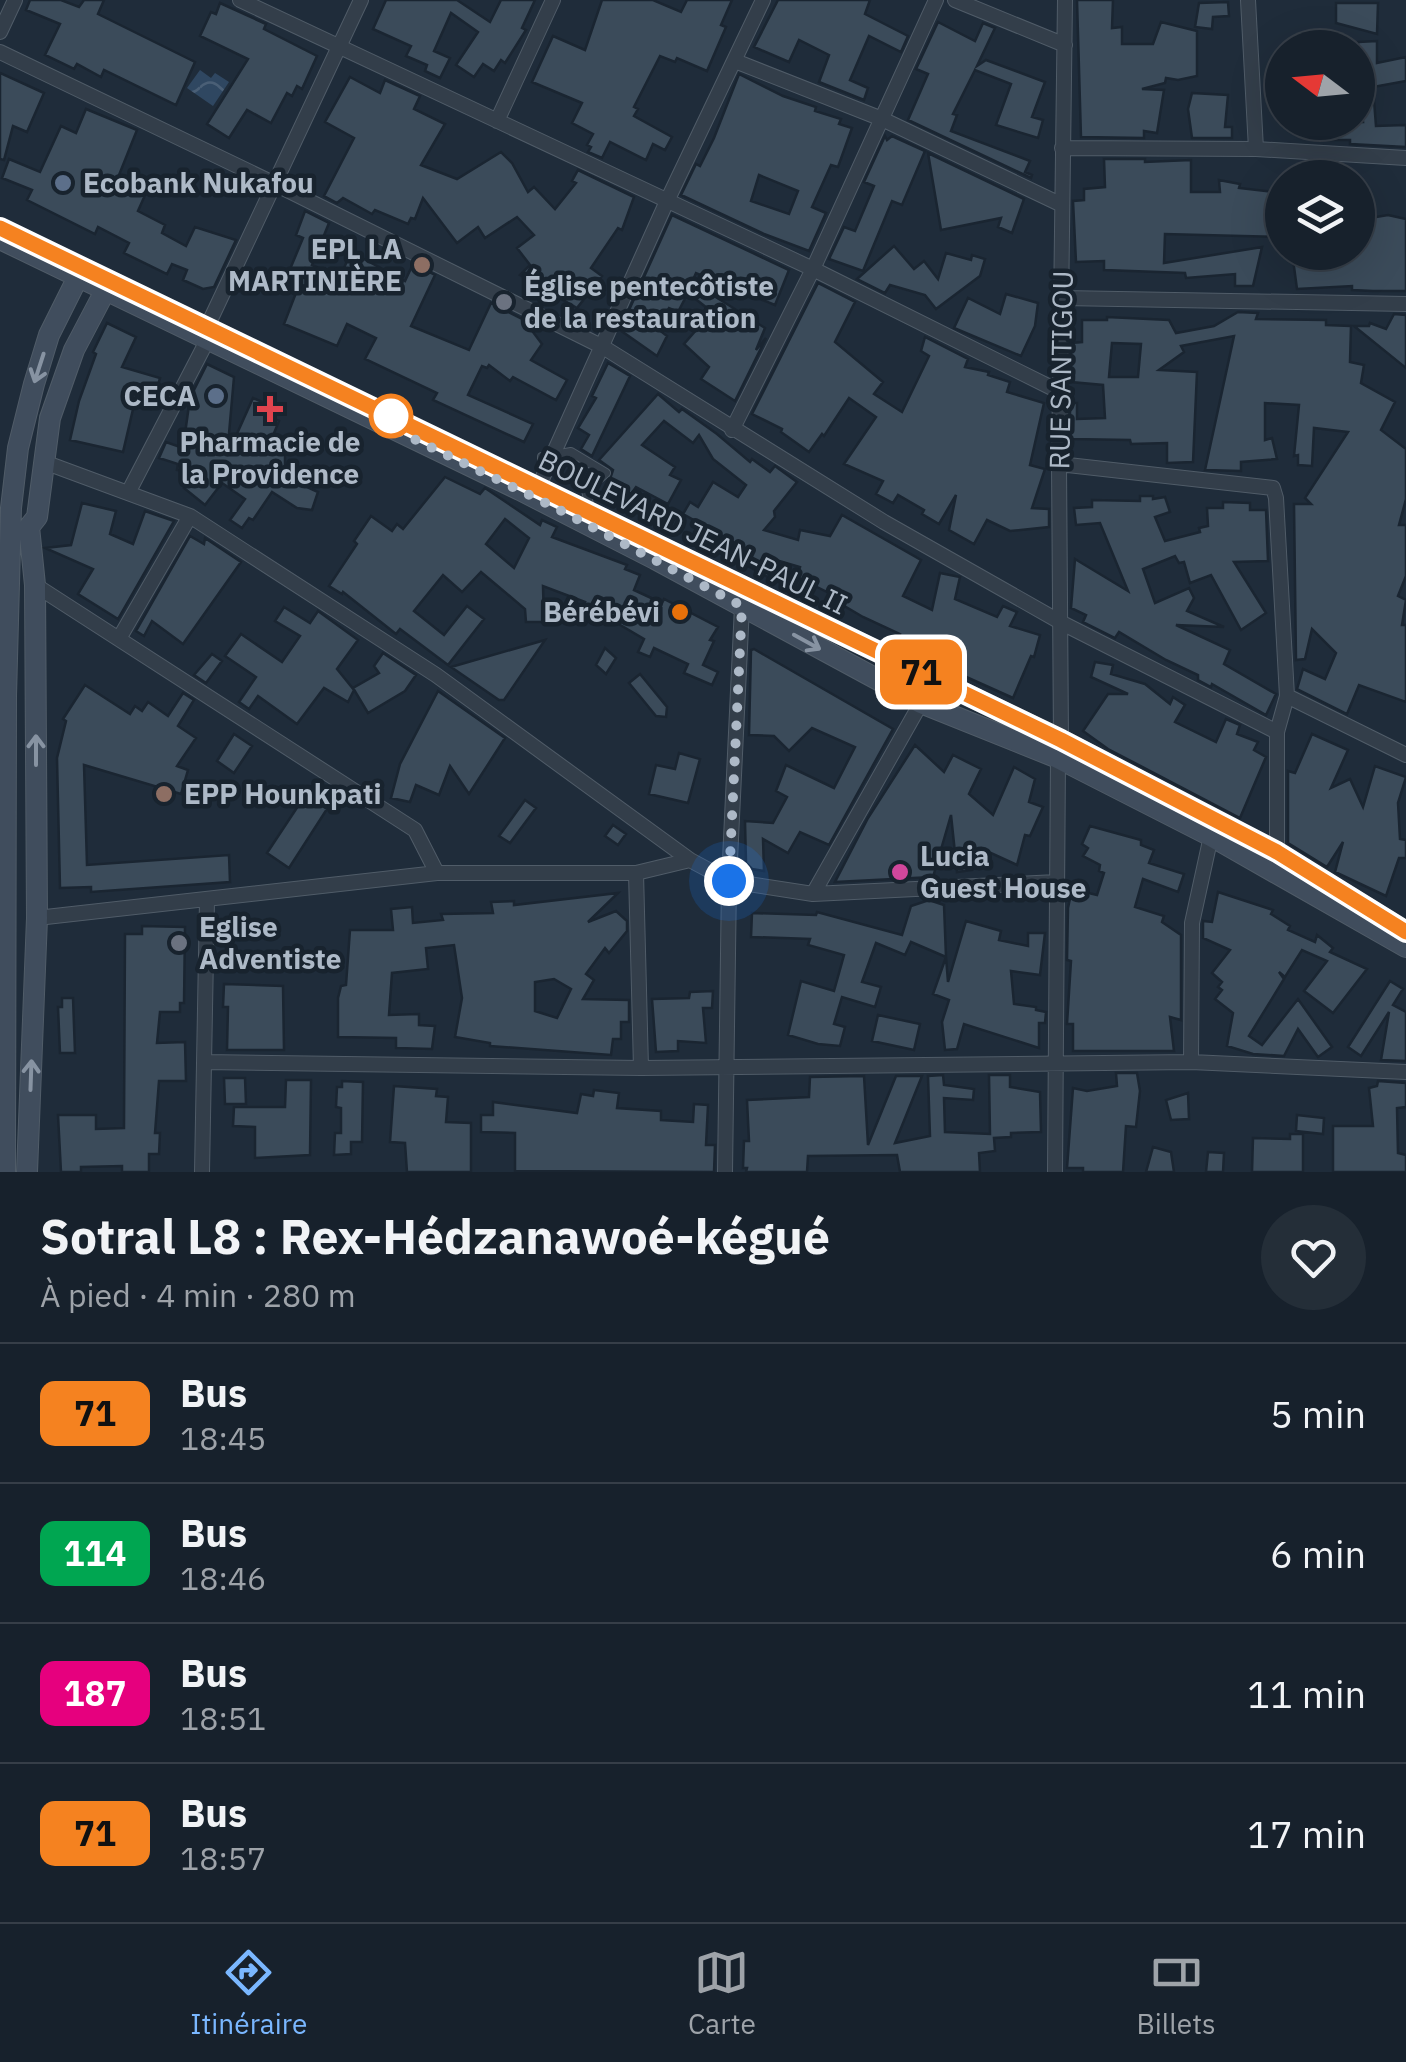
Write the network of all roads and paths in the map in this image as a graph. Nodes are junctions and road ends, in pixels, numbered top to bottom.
1 (15, 0) edge
2 (240, 0) edge
3 (362, 0) edge
4 (553, 0) edge
5 (763, 0) edge
6 (936, 0) edge
7 (955, 0) edge
8 (1065, 0) edge
9 (1248, 0) edge
10 (0, 32) edge
11 (1065, 45) junction
12 (340, 49) junction
13 (0, 52) edge
14 (735, 61) junction
15 (882, 119) junction
16 (497, 121) junction
17 (1062, 148) junction
18 (1256, 149) junction
19 (1406, 158) edge
20 (275, 184) junction
21 (668, 202) junction
22 (1062, 205) junction
23 (0, 228) edge
24 (0, 239) edge
25 (814, 269) junction
26 (76, 273) junction
27 (102, 284) junction
28 (1063, 298) junction
29 (1406, 304) edge
30 (208, 332) junction
31 (603, 347) junction
32 (1060, 392) junction
33 (732, 430) junction
34 (44, 462) junction
35 (1059, 464) junction
36 (540, 488) junction
37 (128, 494) junction
38 (591, 514) junction
39 (190, 516) junction
40 (13, 525) edge
41 (35, 585) junction
42 (742, 606) junction
43 (1062, 622) junction
44 (120, 637) junction
45 (3, 696) edge
46 (1286, 696) junction
47 (920, 704) junction
48 (1277, 732) junction
49 (1060, 749) junction
50 (1406, 755) edge
51 (1211, 836) junction
52 (1277, 852) junction
53 (690, 860) junction
54 (437, 872) junction
55 (636, 873) junction
56 (729, 881) junction
57 (1058, 882) junction
58 (813, 894) junction
59 (207, 900) junction
60 (37, 918) junction
61 (3, 920) edge
62 (1406, 932) edge
63 (1406, 947) edge
64 (2, 1057) edge
65 (204, 1062) junction
66 (1191, 1062) junction
67 (1056, 1065) junction
68 (726, 1067) junction
69 (641, 1068) junction
70 (1406, 1072) edge
71 (5, 1172) edge
72 (27, 1172) edge
73 (202, 1172) edge
74 (724, 1172) edge
75 (1055, 1172) edge

1 - 10 street
2 - 12 street
3 - 12 street
4 - 16 street
5 - 14 street
6 - 15 street
7 - 11 street
8 - 11 street, RUE SANTIGOU
9 - 18 street
11 - 17 street, RUE SANTIGOU
12 - 16 street
12 - 20 street
13 - 20 street
14 - 15 street
14 - 21 street
15 - 22 street
15 - 25 street
16 - 21 street
17 - 18 street
17 - 22 street, RUE SANTIGOU
18 - 19 street
20 - 30 street
20 - 31 street
21 - 25 street
21 - 31 street
22 - 28 street, RUE SANTIGOU
23 - 26 main road, BOULEVARD JEAN-PAUL II
24 - 26 main road, BOULEVARD JEAN-PAUL II
25 - 32 street
25 - 33 street
26 - 27 main road, BOULEVARD JEAN-PAUL II
26 -> 40 main road
27 - 30 main road, BOULEVARD JEAN-PAUL II
27 - 34 main road
28 - 29 street
28 - 32 street, RUE SANTIGOU
30 - 36 main road, BOULEVARD JEAN-PAUL II
30 - 37 street
30 - 42 main road, BOULEVARD JEAN-PAUL II
31 - 33 street
31 - 36 street
32 - 35 street, RUE SANTIGOU
33 - 43 street
34 - 37 street
34 - 40 main road
35 - 43 street, RUE SANTIGOU
35 - 46 street
36 - 38 main road, BOULEVARD JEAN-PAUL II
36 - 38 lane
37 - 39 street
38 - 49 main road, BOULEVARD JEAN-PAUL II
39 - 44 street
39 - 53 street
40 - 41 main road
40 - 45 main road
41 - 44 street
60 -> 41 main road
42 -> 47 main road, BOULEVARD JEAN-PAUL II
42 - 56 street
43 - 48 street
43 - 49 street, RUE SANTIGOU
44 - 54 street
45 - 61 main road
46 - 48 street
46 - 50 street
47 - 49 main road, BOULEVARD JEAN-PAUL II
47 - 58 street
48 - 52 street
49 - 51 main road, BOULEVARD JEAN-PAUL II
49 - 52 main road, BOULEVARD JEAN-PAUL II
49 - 57 street, RUE SANTIGOU
51 - 63 main road, BOULEVARD JEAN-PAUL II
51 - 66 street
52 - 62 main road, BOULEVARD JEAN-PAUL II
53 - 55 street
53 - 56 street
54 - 55 street
54 - 59 street
55 - 69 street
56 - 58 street
56 - 68 street
57 - 58 street
57 - 67 street, RUE SANTIGOU
59 - 60 street
59 - 65 street
72 -> 60 main road
61 - 64 main road
64 - 71 main road
65 - 69 street
65 - 73 street
66 - 67 street
66 - 70 street
67 - 68 street
67 - 75 street, RUE SANTIGOU
68 - 69 street
68 - 74 street

